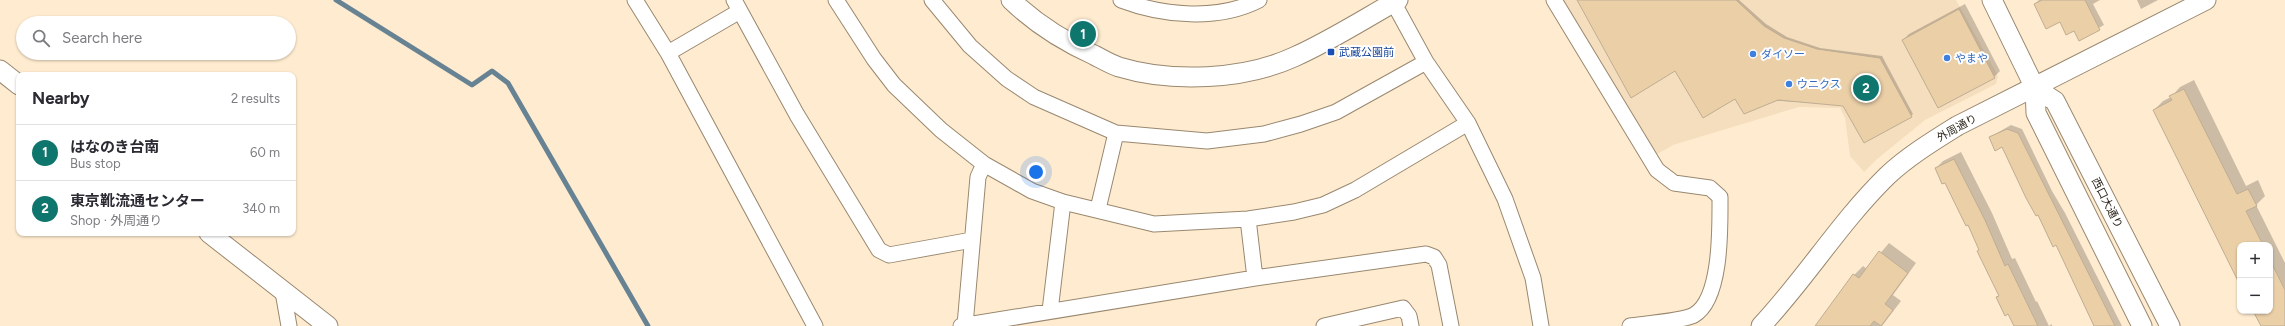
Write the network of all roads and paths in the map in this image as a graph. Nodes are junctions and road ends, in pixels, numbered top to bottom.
1 (635, 0) edge
2 (836, 0) edge
3 (932, 0) edge
4 (1011, 0) edge
5 (1121, 0) edge
6 (1258, 0) edge
7 (1554, 0) edge
8 (1992, 0) edge
9 (2206, 0) edge
10 (1395, 1) edge
11 (1136, 3) edge
12 (1241, 4) edge
13 (737, 5) edge
14 (668, 53) junction
15 (1426, 62) junction
16 (0, 70) edge
17 (16, 83) edge
18 (2035, 88) junction
19 (1468, 123) junction
20 (1116, 133) junction
21 (984, 164) junction
22 (1063, 202) junction
23 (1098, 209) junction
24 (1248, 218) junction
25 (213, 236) edge
26 (972, 240) junction
27 (1255, 278) junction
28 (283, 292) junction
29 (1050, 311) junction
30 (963, 325) edge
31 (289, 326) edge
32 (328, 326) edge
33 (815, 326) edge
34 (1324, 326) edge
35 (1412, 326) edge
36 (1451, 326) edge
37 (1541, 326) edge
38 (1630, 326) edge
39 (1761, 326) edge
40 (2142, 326) edge
41 (2170, 326) edge

1 - 14 street
2 - 21 street
3 - 20 street
4 - 10 street
5 - 11 street
6 - 12 street
7 - 38 street
8 - 18 street, 西口大通り
9 - 18 street, 外周通り
10 - 15 street
11 - 12 street
13 - 14 street
13 - 26 street
14 - 33 street
15 - 19 street
15 - 20 street
16 - 17 street
18 - 39 street, 外周通り
18 - 40 street, 西口大通り
18 - 41 street, 西口大通り
19 - 24 street
19 - 37 street
20 - 23 street
21 - 22 street
21 - 26 street
22 - 23 street
22 - 29 street
23 - 24 street
24 - 27 street
25 - 28 street
26 - 30 street
27 - 29 street
27 - 36 street
28 - 31 street
28 - 32 street
29 - 30 street
34 - 35 street

